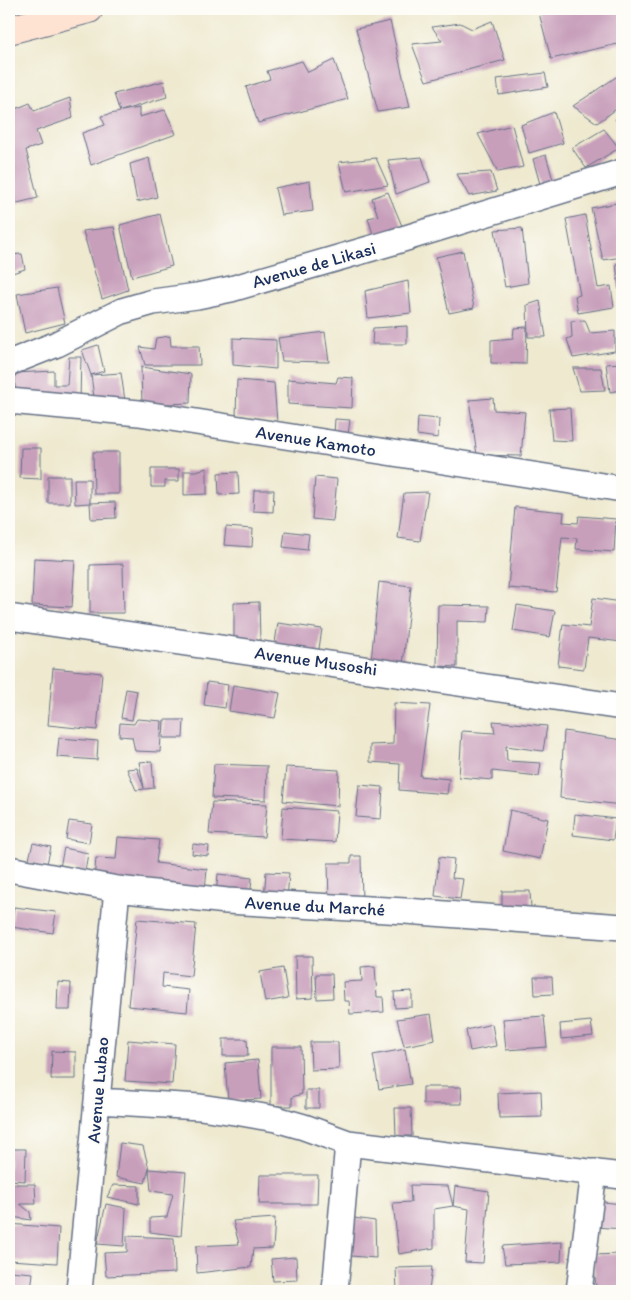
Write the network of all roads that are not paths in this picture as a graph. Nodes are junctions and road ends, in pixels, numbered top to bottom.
1 (89, 9) edge
2 (9, 30) edge
3 (622, 172) edge
4 (9, 363) edge
5 (9, 401) edge
6 (622, 489) edge
7 (9, 617) edge
8 (622, 707) edge
9 (9, 870) edge
10 (117, 889) junction
11 (622, 927) edge
12 (97, 1101) junction
13 (348, 1143) junction
14 (594, 1172) junction
15 (622, 1176) edge
16 (79, 1291) edge
17 (335, 1291) edge
18 (580, 1291) edge

1 - 2 street
3 - 4 street, Avenue de Likasi
5 - 6 street, Avenue Kamoto
7 - 8 street, Avenue Musoshi
9 - 10 street, Avenue du Marché
10 - 11 street, Avenue du Marché
10 - 12 street, Avenue Lubao
12 - 13 street
12 - 16 street, Avenue Lubao
13 - 14 street
13 - 17 street
14 - 15 street
14 - 18 street

